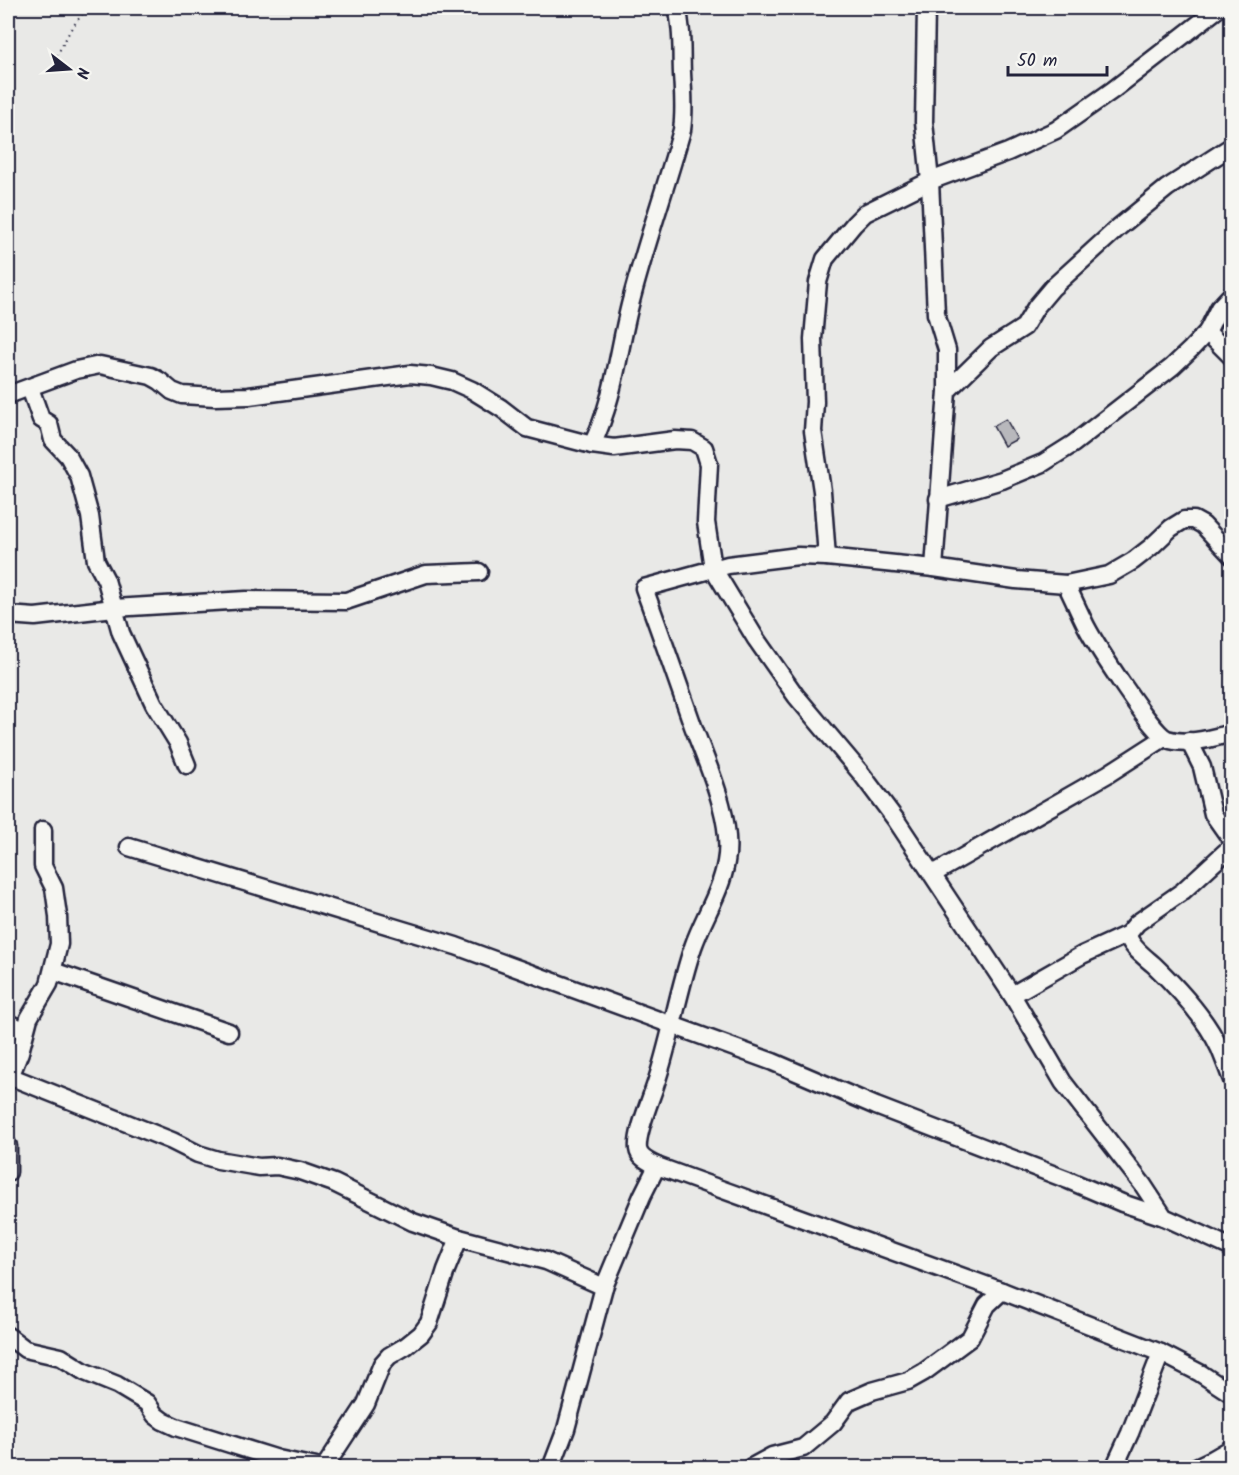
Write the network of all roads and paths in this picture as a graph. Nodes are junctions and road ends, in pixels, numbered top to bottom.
1 (87, 8) edge
2 (677, 8) edge
3 (926, 8) edge
4 (1219, 8) edge
5 (54, 61) dead end
6 (1232, 146) edge
7 (930, 182) junction
8 (1232, 294) edge
9 (1207, 332) junction
10 (1232, 357) edge
11 (30, 388) junction
12 (947, 391) junction
13 (8, 395) edge
14 (592, 445) junction
15 (938, 499) junction
16 (1232, 556) edge
17 (827, 557) junction
18 (713, 568) junction
19 (934, 568) junction
20 (479, 572) dead end
21 (1066, 584) junction
22 (114, 608) junction
23 (8, 615) edge
24 (1232, 733) edge
25 (1164, 738) junction
26 (1190, 741) junction
27 (187, 765) dead end
28 (43, 830) dead end
29 (1232, 841) edge
30 (1232, 846) edge
31 (129, 847) dead end
32 (933, 874) junction
33 (1128, 934) junction
34 (53, 972) junction
35 (1012, 995) junction
36 (8, 1023) edge
37 (672, 1024) junction
38 (24, 1030) junction
39 (229, 1032) dead end
40 (8, 1077) edge
41 (1232, 1080) edge
42 (8, 1146) edge
43 (657, 1166) junction
44 (8, 1172) edge
45 (1164, 1217) junction
46 (459, 1238) junction
47 (1232, 1248) edge
48 (604, 1287) junction
49 (1002, 1291) junction
50 (8, 1336) edge
51 (1161, 1353) junction
52 (1232, 1394) edge
53 (1232, 1448) edge
54 (323, 1467) edge
55 (551, 1467) edge
56 (750, 1467) edge
57 (1114, 1467) edge
58 (1194, 1467) edge

1 - 5 path
2 - 14 street
3 - 7 street
4 - 7 street
6 - 12 street
7 - 12 street
7 - 17 street
8 - 9 street
9 - 10 street
9 - 15 street
11 - 13 street
11 - 14 street
11 - 22 street
12 - 15 street
14 - 18 street
15 - 19 street
16 - 21 street
17 - 18 street
17 - 19 street
18 - 32 street
18 - 37 street
19 - 21 street
20 - 22 street
21 - 25 street
22 - 23 street
22 - 27 street
24 - 26 street
25 - 26 street
25 - 32 street
26 - 29 street
28 - 34 street
30 - 33 street
31 - 37 street
32 - 35 street
33 - 35 street
33 - 41 street
34 - 38 street
34 - 39 street
35 - 45 street
36 - 38 street
37 - 43 street
37 - 45 street
38 - 40 street
40 - 46 street
42 - 44 street
43 - 48 street
43 - 49 street
45 - 47 street
46 - 48 street
46 - 54 street
48 - 55 street
49 - 51 street
49 - 56 street
50 - 54 street
51 - 52 street
51 - 57 street
53 - 58 street

